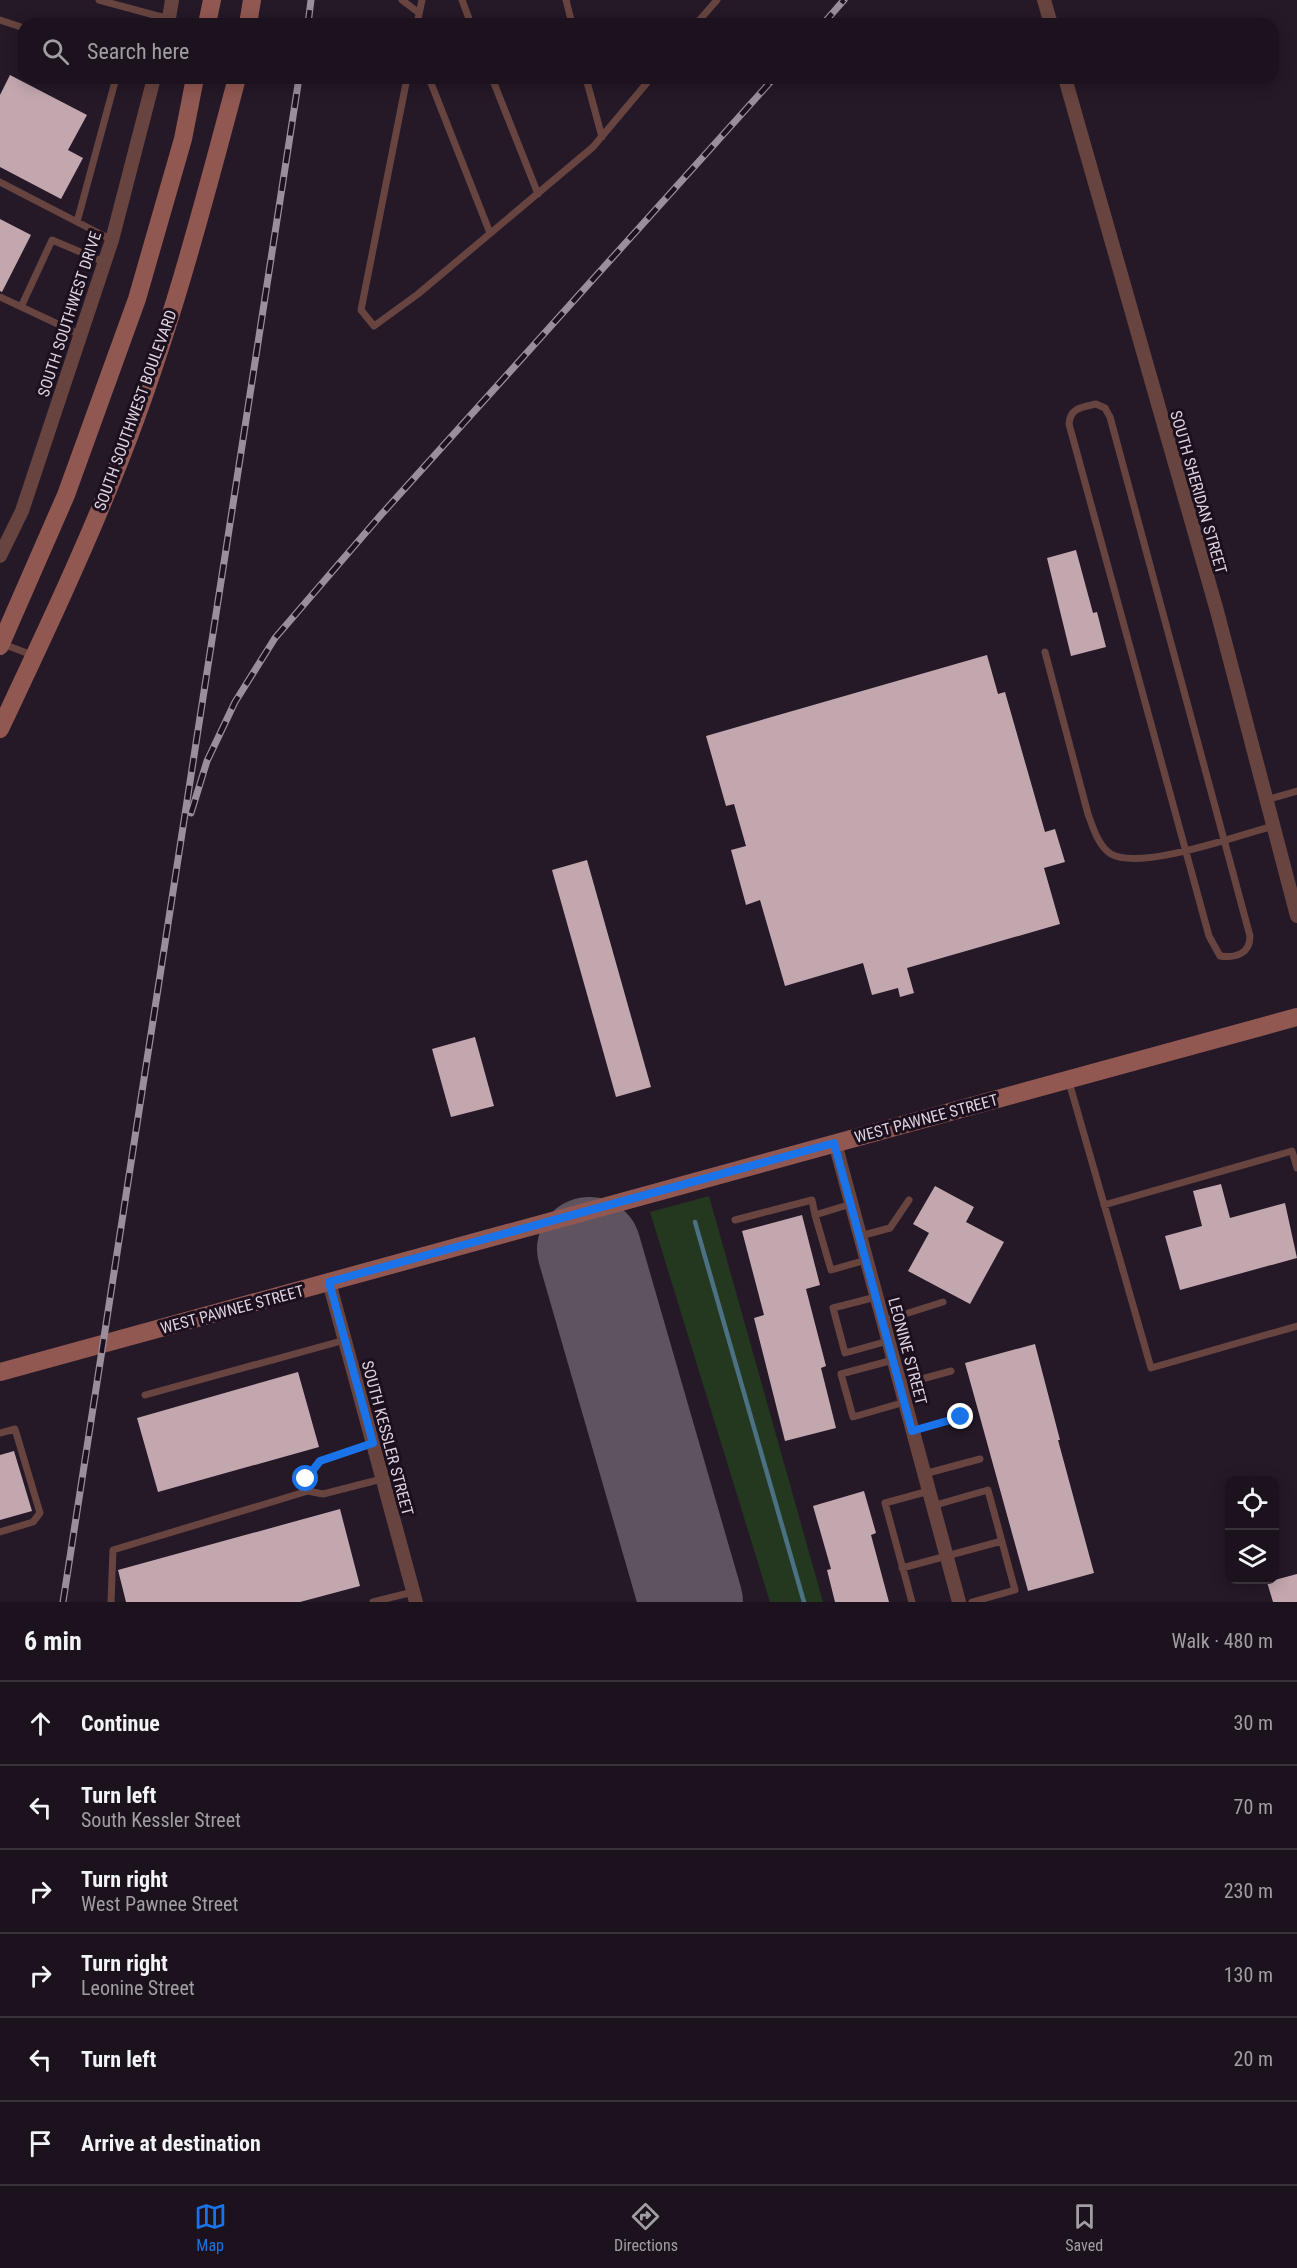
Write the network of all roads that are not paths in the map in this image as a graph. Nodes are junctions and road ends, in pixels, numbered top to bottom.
1 (172, 0) edge
2 (212, 0) edge
3 (252, 0) edge
4 (402, 0) edge
5 (422, 0) edge
6 (462, 0) edge
7 (566, 0) edge
8 (717, 0) edge
9 (1044, 0) edge
10 (105, 1) edge
11 (419, 13) junction
12 (159, 18) edge
13 (169, 18) edge
14 (208, 18) edge
15 (249, 18) edge
16 (418, 18) edge
17 (469, 18) edge
18 (570, 18) edge
19 (701, 18) edge
20 (1049, 18) edge
21 (0, 20) edge
22 (18, 26) edge
23 (114, 84) edge
24 (152, 84) edge
25 (194, 84) edge
26 (235, 84) edge
27 (406, 84) edge
28 (431, 84) edge
29 (494, 84) edge
30 (588, 84) edge
31 (646, 84) edge
32 (1067, 84) edge
33 (602, 137) junction
34 (0, 182) edge
35 (538, 194) junction
36 (77, 222) junction
37 (490, 233) junction
38 (112, 240) junction
39 (104, 262) junction
40 (0, 297) edge
41 (21, 307) junction
42 (79, 334) junction
43 (0, 556) edge
44 (1, 644) edge
45 (1046, 652) dead end
46 (34, 656) junction
47 (0, 729) edge
48 (1297, 791) edge
49 (1266, 800) junction
50 (1273, 826) junction
51 (1225, 839) junction
52 (1187, 849) junction
53 (1297, 916) edge
54 (1297, 1017) edge
55 (1068, 1079) junction
56 (834, 1143) junction
57 (1297, 1168) edge
58 (909, 1200) dead end
59 (851, 1204) junction
60 (1104, 1205) junction
61 (815, 1215) junction
62 (735, 1220) dead end
63 (860, 1236) junction
64 (866, 1260) junction
65 (329, 1282) junction
66 (876, 1297) junction
67 (943, 1302) dead end
68 (883, 1321) junction
69 (1297, 1326) edge
70 (345, 1341) junction
71 (888, 1341) junction
72 (893, 1360) junction
73 (951, 1371) dead end
74 (0, 1372) edge
75 (900, 1385) junction
76 (145, 1395) dead end
77 (905, 1402) junction
78 (961, 1417) dead end
79 (912, 1431) junction
80 (0, 1433) edge
81 (373, 1443) junction
82 (980, 1459) dead end
83 (924, 1474) junction
84 (382, 1479) junction
85 (308, 1491) junction
86 (929, 1491) junction
87 (933, 1506) junction
88 (0, 1532) edge
89 (1002, 1540) junction
90 (946, 1556) junction
91 (902, 1568) junction
92 (414, 1597) edge
93 (954, 1601) edge
94 (111, 1602) edge
95 (373, 1602) edge
96 (912, 1602) edge
97 (972, 1602) edge

1 - 13 street
2 - 14 main road
3 - 15 main road
4 - 11 lane
5 - 11 lane
6 - 17 lane
7 - 18 lane
8 - 19 lane
9 - 20 street
10 - 12 lane
11 - 16 lane
21 - 22 lane
23 - 36 lane
24 - 38 street, SOUTH SOUTHWEST DRIVE
25 - 44 main road
26 - 46 main road, SOUTH SOUTHWEST BOULEVARD
27 - 37 lane
28 - 37 lane
29 - 35 lane
30 - 33 lane
31 - 33 lane
32 - 49 street, SOUTH SHERIDAN STREET
33 - 35 lane
34 - 36 lane
35 - 37 lane
36 - 38 lane
38 - 39 street, SOUTH SOUTHWEST DRIVE
39 - 41 lane
39 - 42 street, SOUTH SOUTHWEST DRIVE
40 - 41 lane
41 - 42 lane
42 - 43 street, SOUTH SOUTHWEST DRIVE
44 - 46 lane
45 - 52 lane
46 - 47 main road, SOUTH SOUTHWEST BOULEVARD
48 - 49 lane
49 - 50 street, SOUTH SHERIDAN STREET
50 - 51 lane
50 - 53 street, SOUTH SHERIDAN STREET
51 - 52 lane
51 - 52 lane
51 - 52 lane
54 - 55 main road, WEST PAWNEE STREET
55 - 56 main road, WEST PAWNEE STREET
55 - 60 lane
56 - 59 street, LEONINE STREET
56 - 65 main road, WEST PAWNEE STREET
57 - 60 lane
58 - 63 lane
59 - 61 lane
59 - 63 street, LEONINE STREET
60 - 69 lane
61 - 62 lane
61 - 64 lane
63 - 64 street, LEONINE STREET
64 - 66 street, LEONINE STREET
65 - 70 street, SOUTH KESSLER STREET
65 - 74 main road, WEST PAWNEE STREET
66 - 68 street, LEONINE STREET
66 - 71 lane
67 - 68 lane
68 - 71 street, LEONINE STREET
70 - 76 lane
70 - 81 street, SOUTH KESSLER STREET
71 - 72 street, LEONINE STREET
72 - 75 street, LEONINE STREET
72 - 77 lane
73 - 75 lane
75 - 77 street, LEONINE STREET
77 - 79 street, LEONINE STREET
78 - 79 lane
79 - 83 street, LEONINE STREET
80 - 88 lane
81 - 84 street, SOUTH KESSLER STREET
81 - 85 lane
82 - 83 lane
83 - 86 street, LEONINE STREET
84 - 85 lane
84 - 92 street, SOUTH KESSLER STREET
85 - 94 lane
86 - 87 street, LEONINE STREET
86 - 91 lane
87 - 89 lane
87 - 90 street, LEONINE STREET
89 - 90 lane
89 - 97 lane
90 - 91 lane
90 - 93 street, LEONINE STREET
91 - 96 lane
92 - 95 lane

